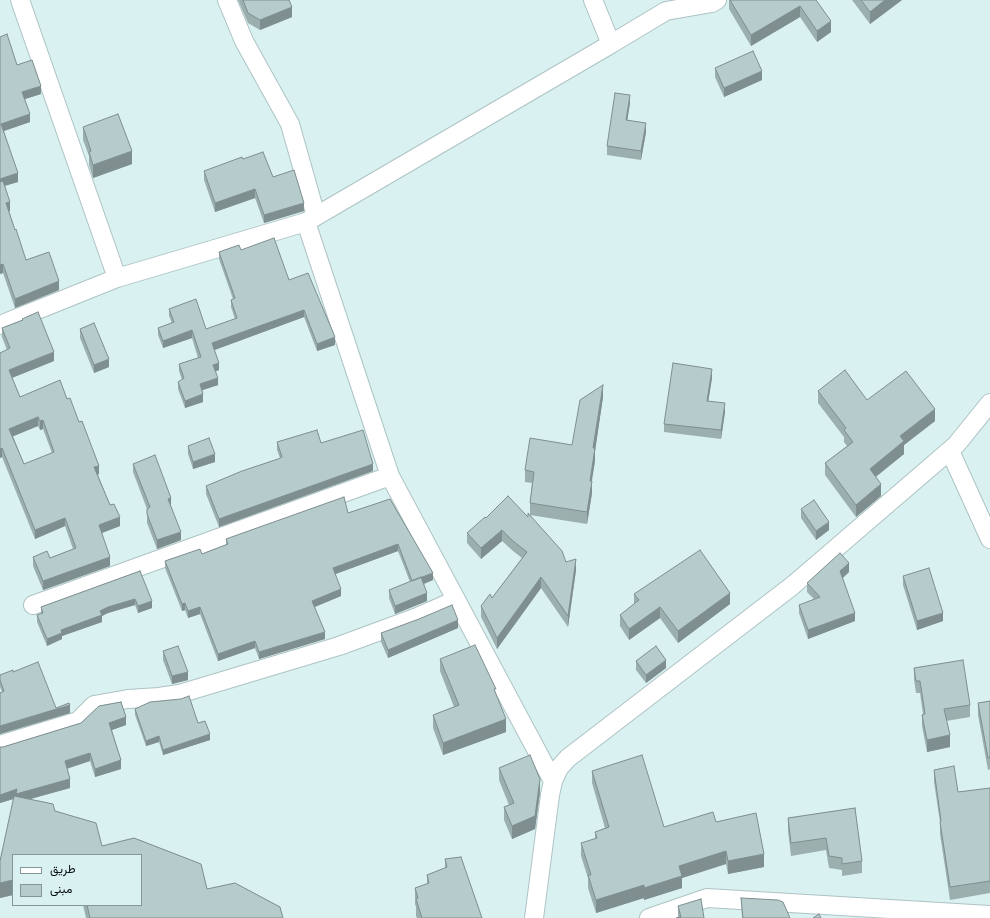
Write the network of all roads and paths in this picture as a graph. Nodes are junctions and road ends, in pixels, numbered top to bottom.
1 (20, 0) edge
2 (227, 0) edge
3 (593, 0) edge
4 (717, 0) edge
5 (678, 4) edge
6 (611, 44) junction
7 (311, 219) junction
8 (117, 278) junction
9 (0, 325) edge
10 (990, 404) edge
11 (950, 450) junction
12 (390, 476) junction
13 (990, 539) edge
14 (456, 600) junction
15 (33, 605) dead end
16 (0, 745) edge
17 (553, 781) junction
18 (990, 915) edge
19 (534, 918) edge
20 (649, 918) edge

1 - 8 street
2 - 7 street
3 - 6 street
4 - 5 street
5 - 6 street
6 - 7 street
7 - 8 street
7 - 12 street
8 - 9 street
10 - 11 street
11 - 13 street
11 - 17 street
12 - 14 street
12 - 15 street
14 - 16 street
14 - 17 street
17 - 19 street
18 - 20 street

